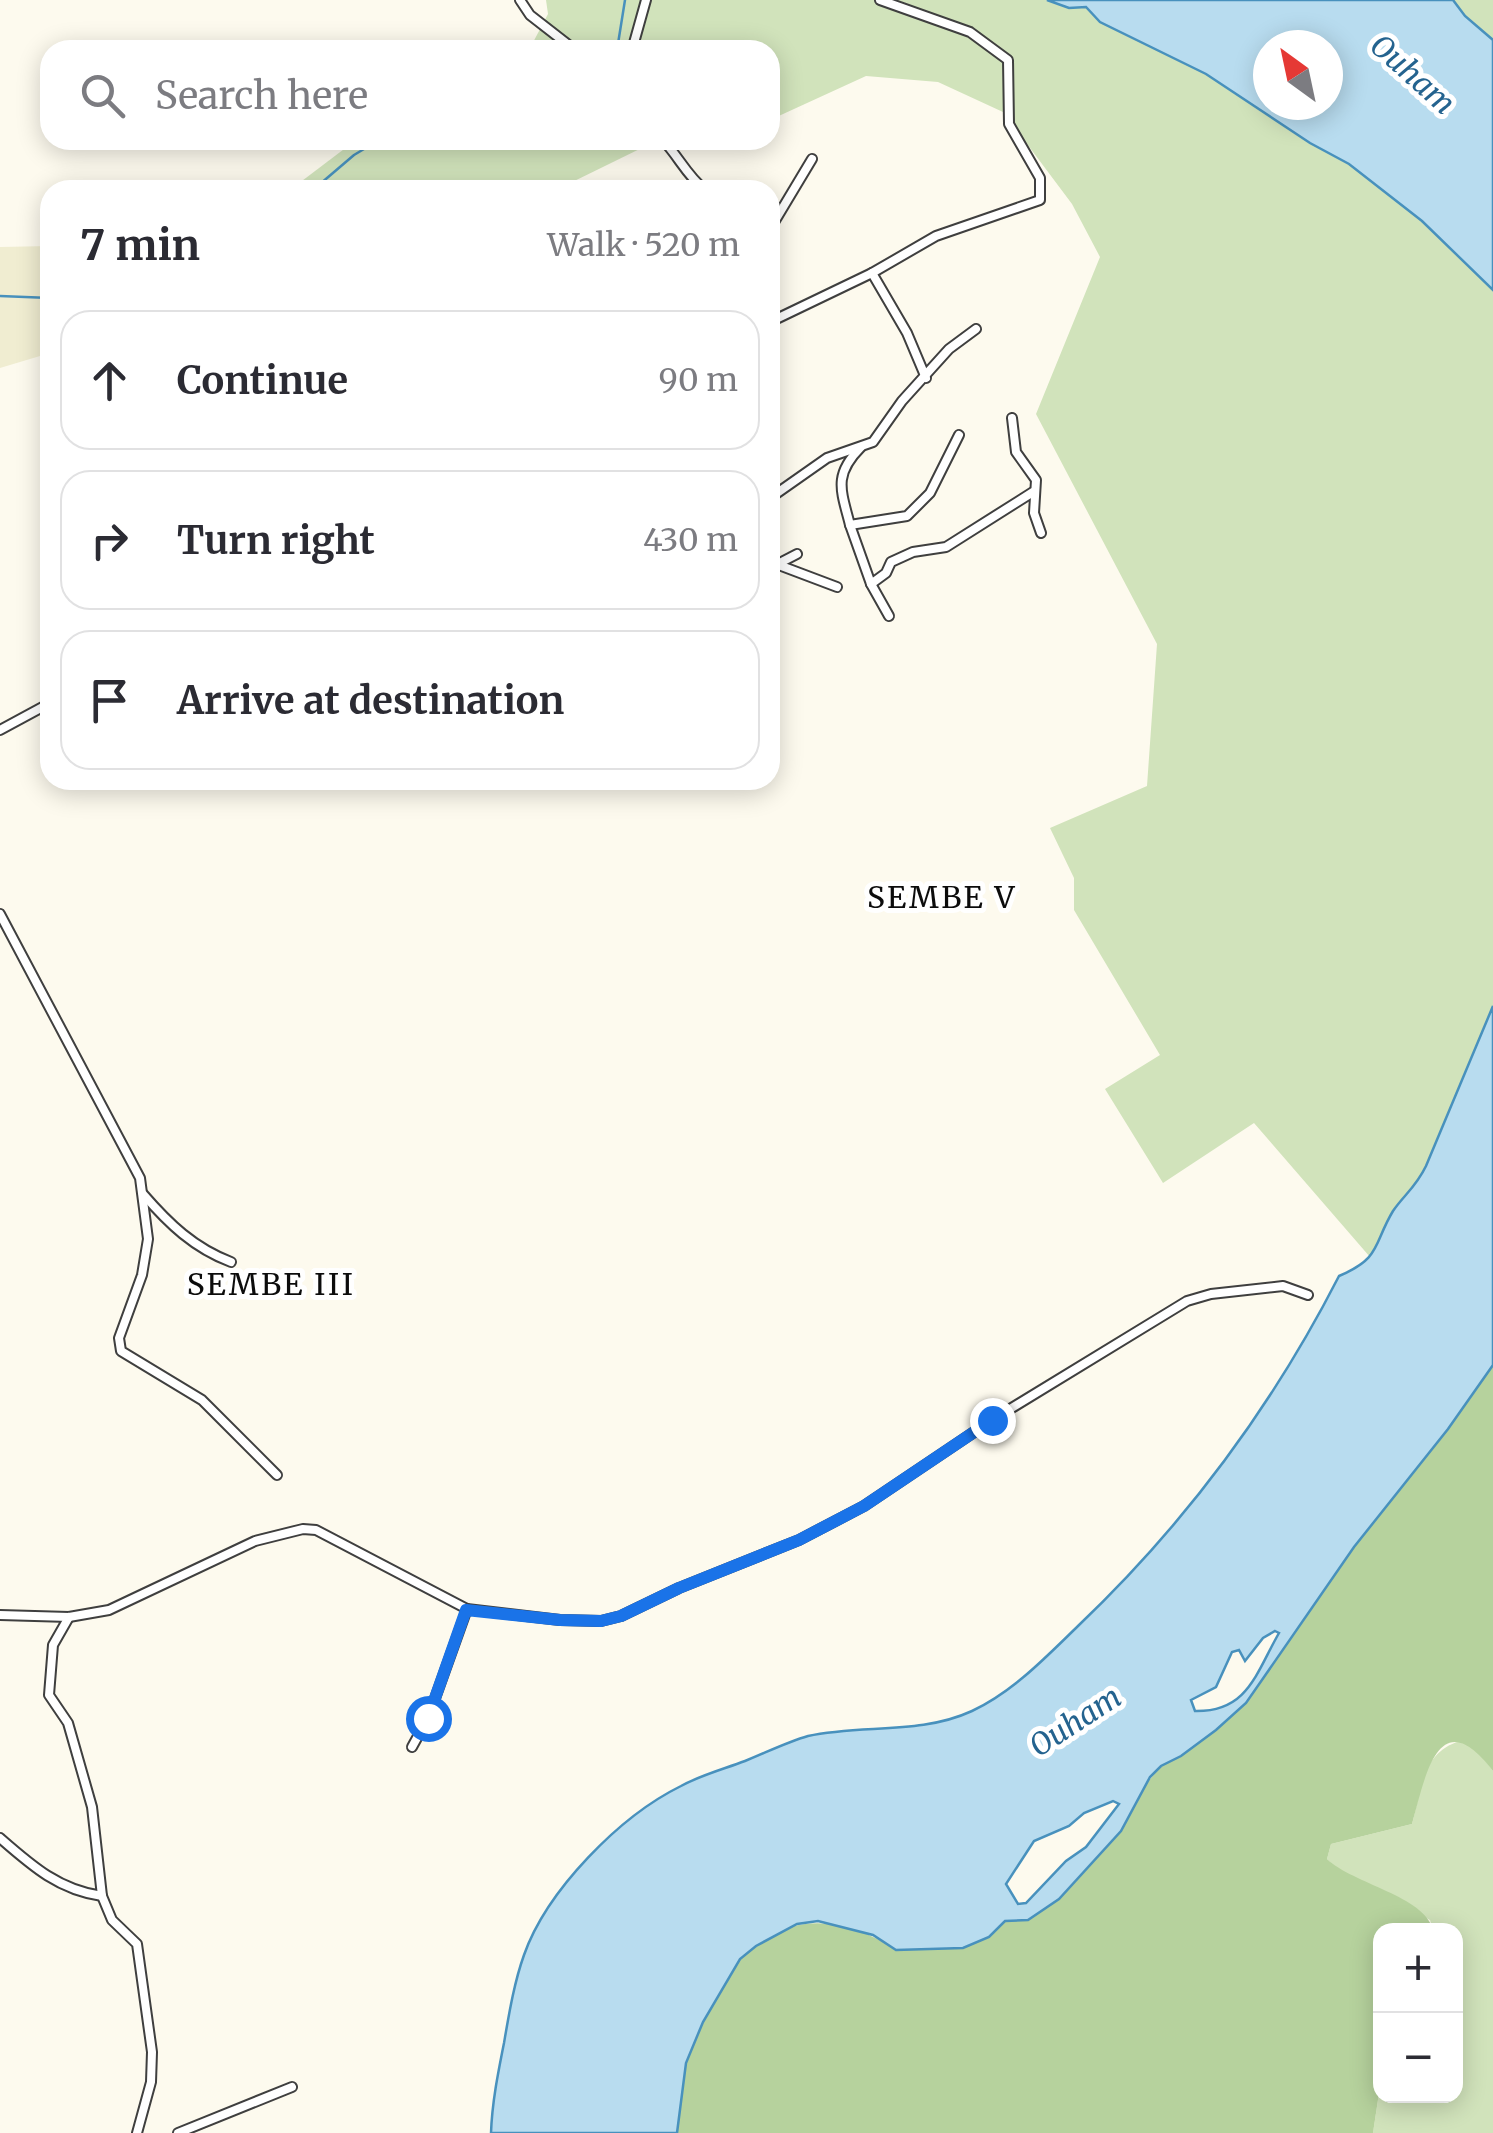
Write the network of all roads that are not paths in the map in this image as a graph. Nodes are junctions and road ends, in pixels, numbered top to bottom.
1 (520, 0) edge
2 (646, 0) edge
3 (880, 0) edge
4 (562, 40) edge
5 (635, 40) edge
6 (673, 150) edge
7 (812, 159) dead end
8 (692, 180) edge
9 (780, 212) edge
10 (872, 273) junction
11 (780, 317) edge
12 (976, 329) dead end
13 (926, 378) junction
14 (1012, 418) dead end
15 (959, 435) dead end
16 (864, 444) junction
17 (780, 491) edge
18 (1034, 492) junction
19 (850, 524) junction
20 (1042, 533) dead end
21 (796, 554) dead end
22 (780, 562) edge
23 (780, 568) edge
24 (871, 584) junction
25 (837, 587) dead end
26 (889, 616) dead end
27 (40, 708) edge
28 (0, 730) edge
29 (0, 914) edge
30 (143, 1194) junction
31 (232, 1262) dead end
32 (1308, 1295) dead end
33 (277, 1475) dead end
34 (466, 1610) junction
35 (0, 1615) edge
36 (70, 1617) junction
37 (412, 1747) dead end
38 (0, 1838) edge
39 (102, 1896) junction
40 (292, 2087) dead end
41 (137, 2133) edge
42 (178, 2133) edge

1 - 4 street
2 - 5 street
3 - 10 street
6 - 8 street
7 - 9 street
10 - 11 street
10 - 13 street
12 - 13 street
13 - 16 street
14 - 18 street
15 - 19 street
16 - 17 street
16 - 19 street
18 - 20 street
18 - 24 street
19 - 24 street
21 - 22 street
23 - 25 street
24 - 26 street
27 - 28 street
29 - 30 street
30 - 31 street
30 - 33 street
32 - 34 street
34 - 36 street
34 - 37 street
35 - 36 street
36 - 39 street
38 - 39 street
39 - 41 street
40 - 42 street

